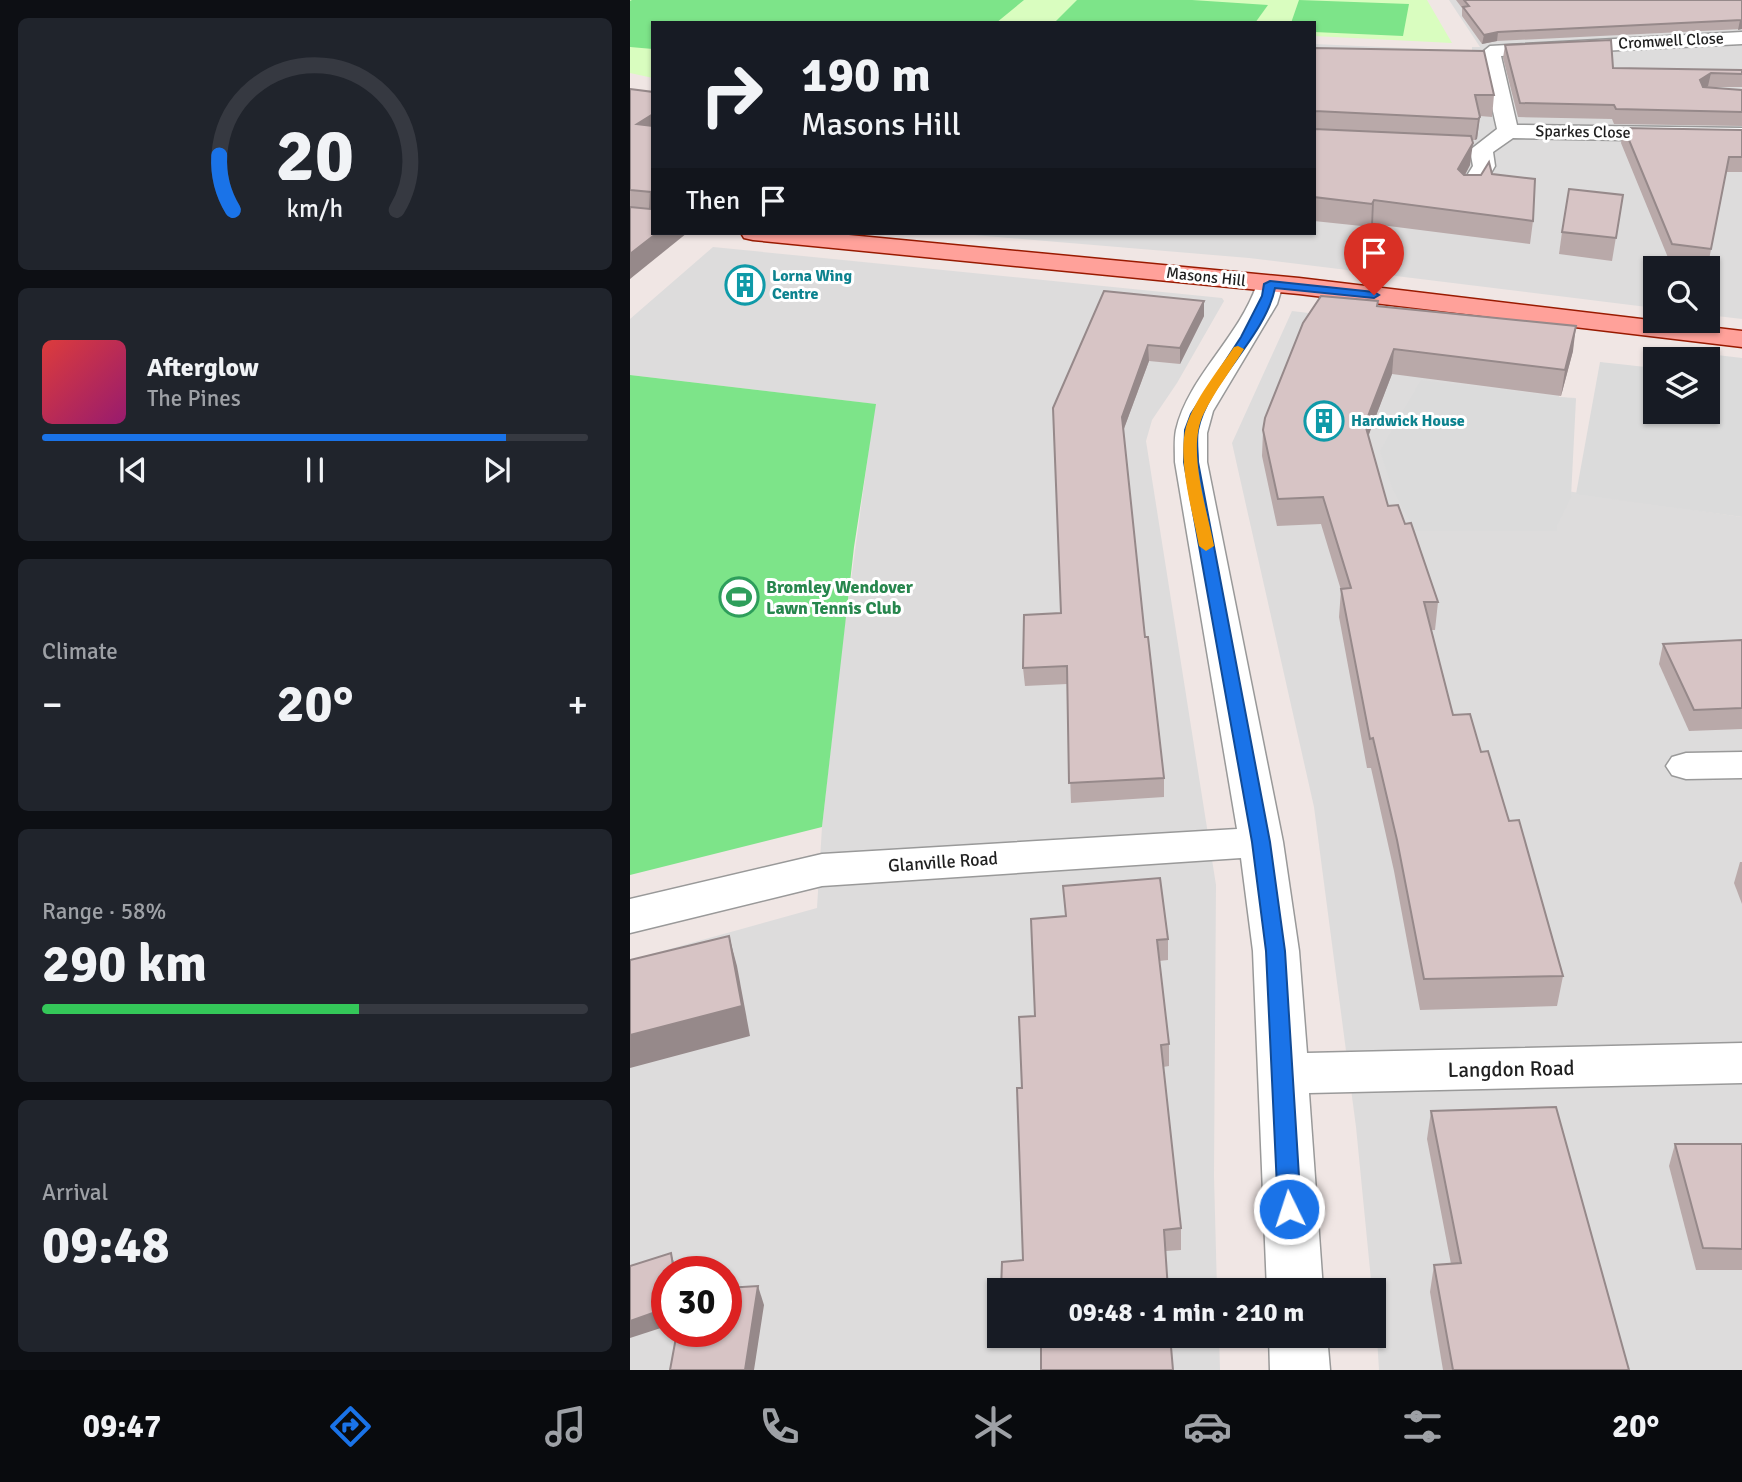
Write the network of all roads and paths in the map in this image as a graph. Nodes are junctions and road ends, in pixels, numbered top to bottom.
1 (1742, 38) edge
2 (1490, 54) junction
3 (1468, 57) edge
4 (1508, 131) junction
5 (1742, 135) edge
6 (1470, 190) edge
7 (773, 235) edge
8 (1270, 284) junction
9 (1742, 339) edge
10 (1742, 765) edge
11 (1686, 766) dead end
12 (1261, 842) junction
13 (630, 916) edge
14 (1742, 1063) edge
15 (1281, 1074) junction
16 (1294, 1278) edge
17 (1299, 1348) edge
18 (1300, 1370) edge

1 - 2 street, Cromwell Close
2 - 3 street
2 - 4 street
4 - 5 street, Sparkes Close
4 - 6 street
7 - 8 main road, Masons Hill
8 - 9 main road, Masons Hill
8 - 12 street
10 - 11 street
12 - 13 street, Glanville Road
12 - 15 street
14 - 15 street, Langdon Road
15 - 16 street
17 - 18 street

